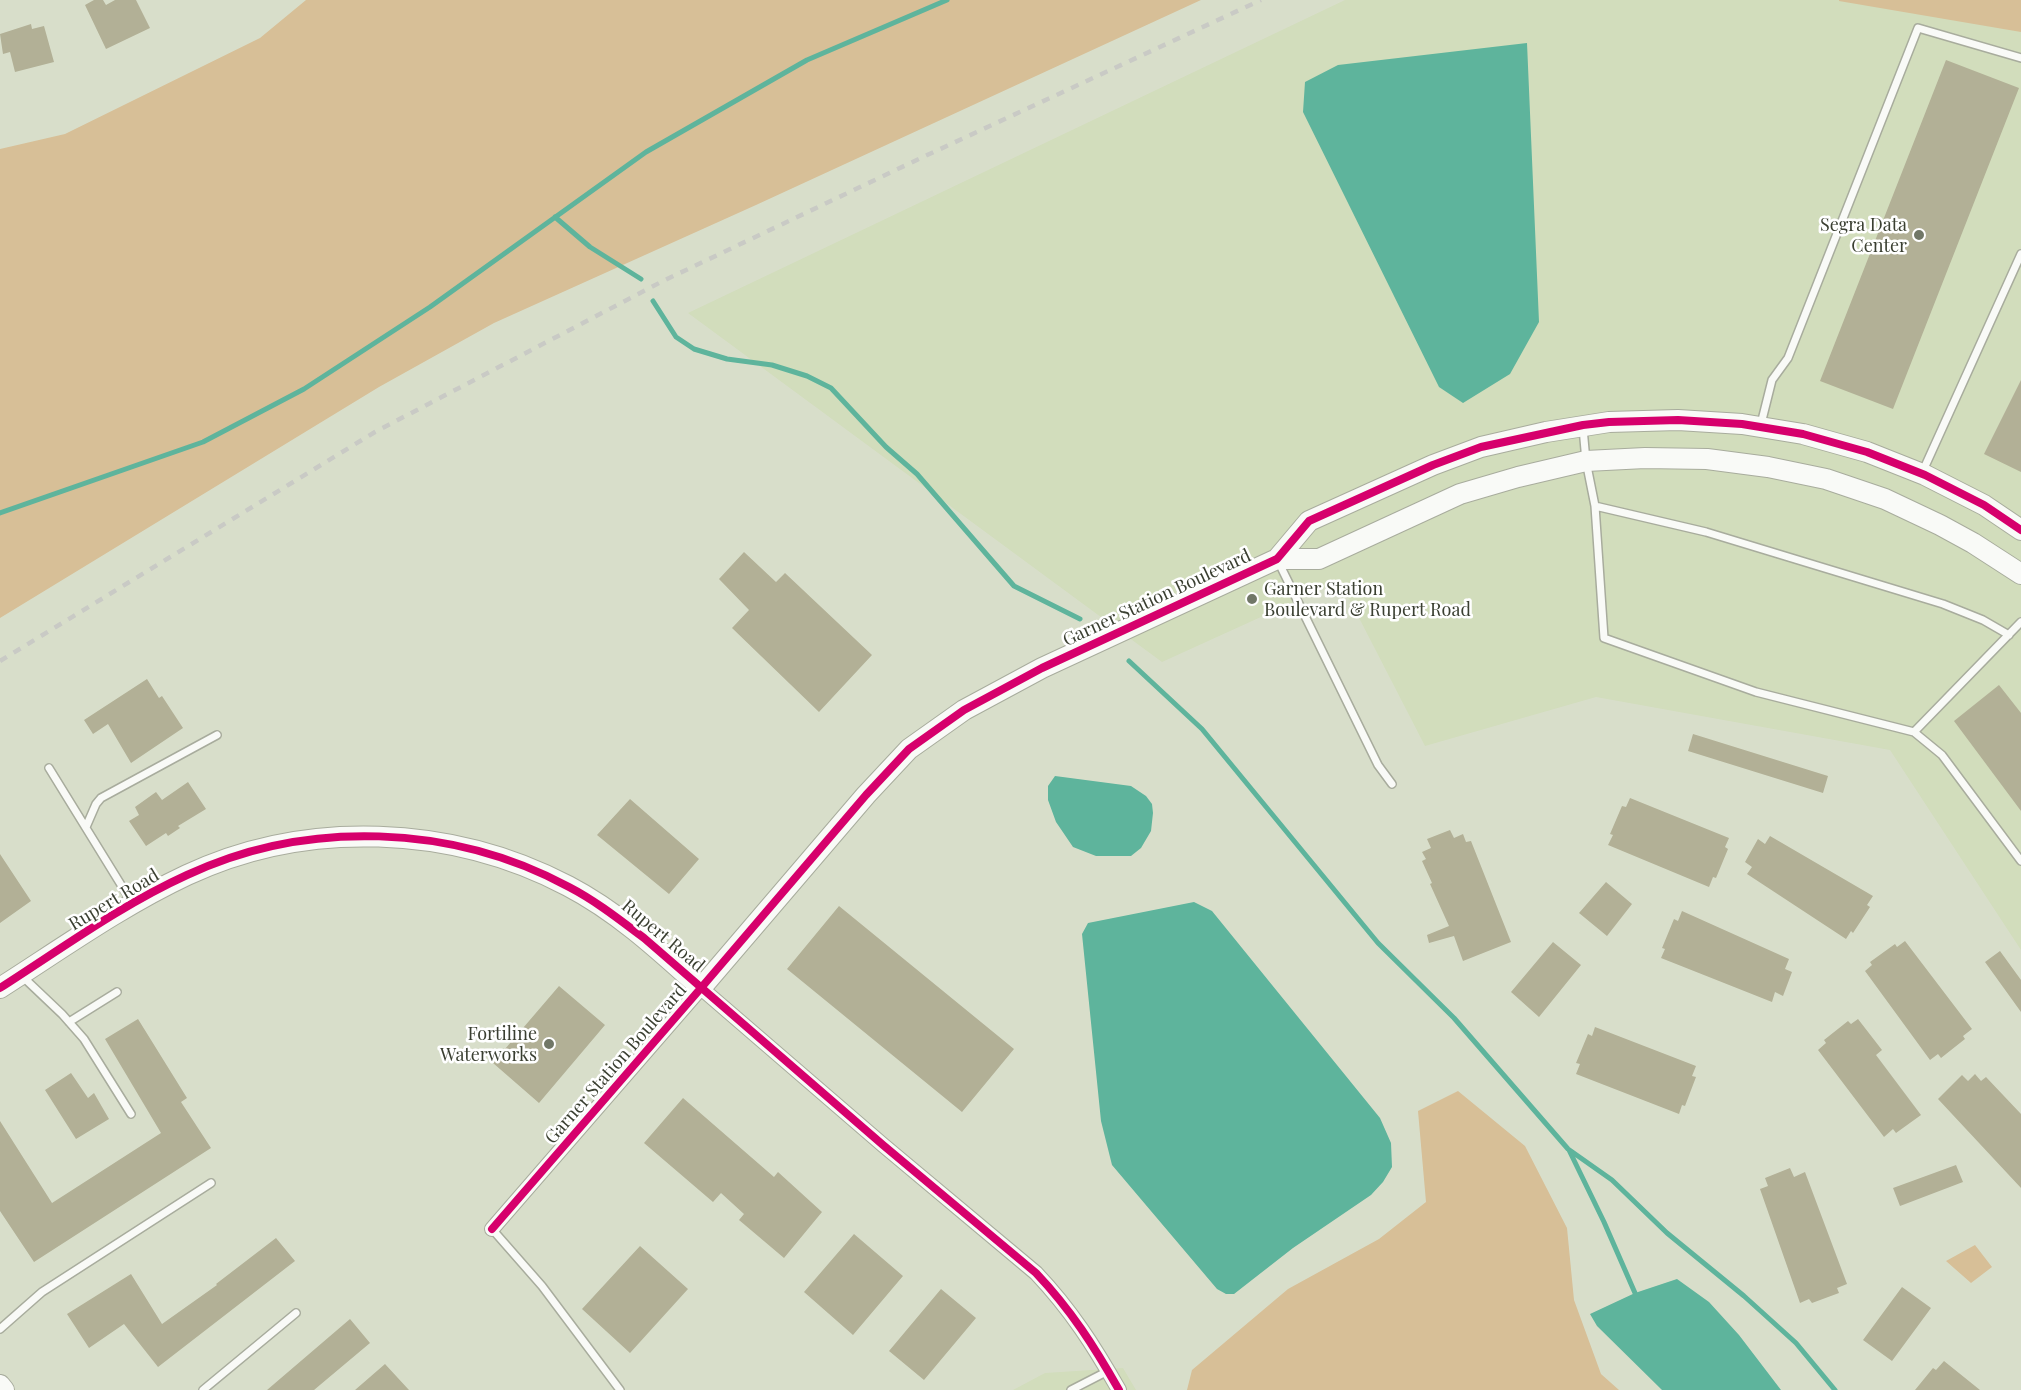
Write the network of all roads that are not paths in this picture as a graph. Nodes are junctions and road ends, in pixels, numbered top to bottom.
1 (2021, 58) edge
2 (2021, 254) edge
3 (1583, 425) junction
4 (1760, 427) junction
5 (1586, 461) junction
6 (1922, 473) junction
7 (1595, 506) junction
8 (2021, 530) edge
9 (1276, 559) junction
10 (2021, 574) edge
11 (2021, 621) edge
12 (2008, 635) junction
13 (1914, 732) junction
14 (218, 735) dead end
15 (49, 768) dead end
16 (1392, 784) dead end
17 (86, 827) junction
18 (2021, 861) edge
19 (132, 904) junction
20 (21, 974) junction
21 (0, 988) edge
22 (701, 988) junction
23 (117, 992) dead end
24 (69, 1022) junction
25 (130, 1114) dead end
26 (211, 1183) dead end
27 (492, 1229) joint
28 (296, 1313) dead end
29 (0, 1329) edge
30 (1108, 1371) junction
31 (0, 1386) edge
32 (4, 1390) edge
33 (203, 1390) edge
34 (620, 1390) edge
35 (1071, 1390) edge
36 (1119, 1390) edge

1 - 4 lane
2 - 6 lane
3 - 4 street, Garner Station Boulevard
3 - 5 lane
3 - 9 street, Garner Station Boulevard
4 - 6 street, Garner Station Boulevard
5 - 7 lane
5 - 9 street, Garner Station Boulevard
5 - 10 street, Garner Station Boulevard
6 - 8 street, Garner Station Boulevard
7 - 12 lane
7 - 13 lane
9 - 16 lane
9 - 22 street, Garner Station Boulevard
11 - 12 lane
12 - 13 lane
13 - 18 lane
14 - 17 lane
15 - 17 lane
17 - 19 lane
19 - 20 street, Rupert Road
19 - 22 street, Rupert Road
20 - 21 street, Rupert Road
20 - 24 lane
22 - 27 street, Garner Station Boulevard
22 - 30 street, Rupert Road
23 - 24 lane
24 - 25 lane
26 - 29 lane
27 - 34 lane
28 - 33 lane
30 - 35 lane
30 - 36 street, Rupert Road
31 - 32 street

